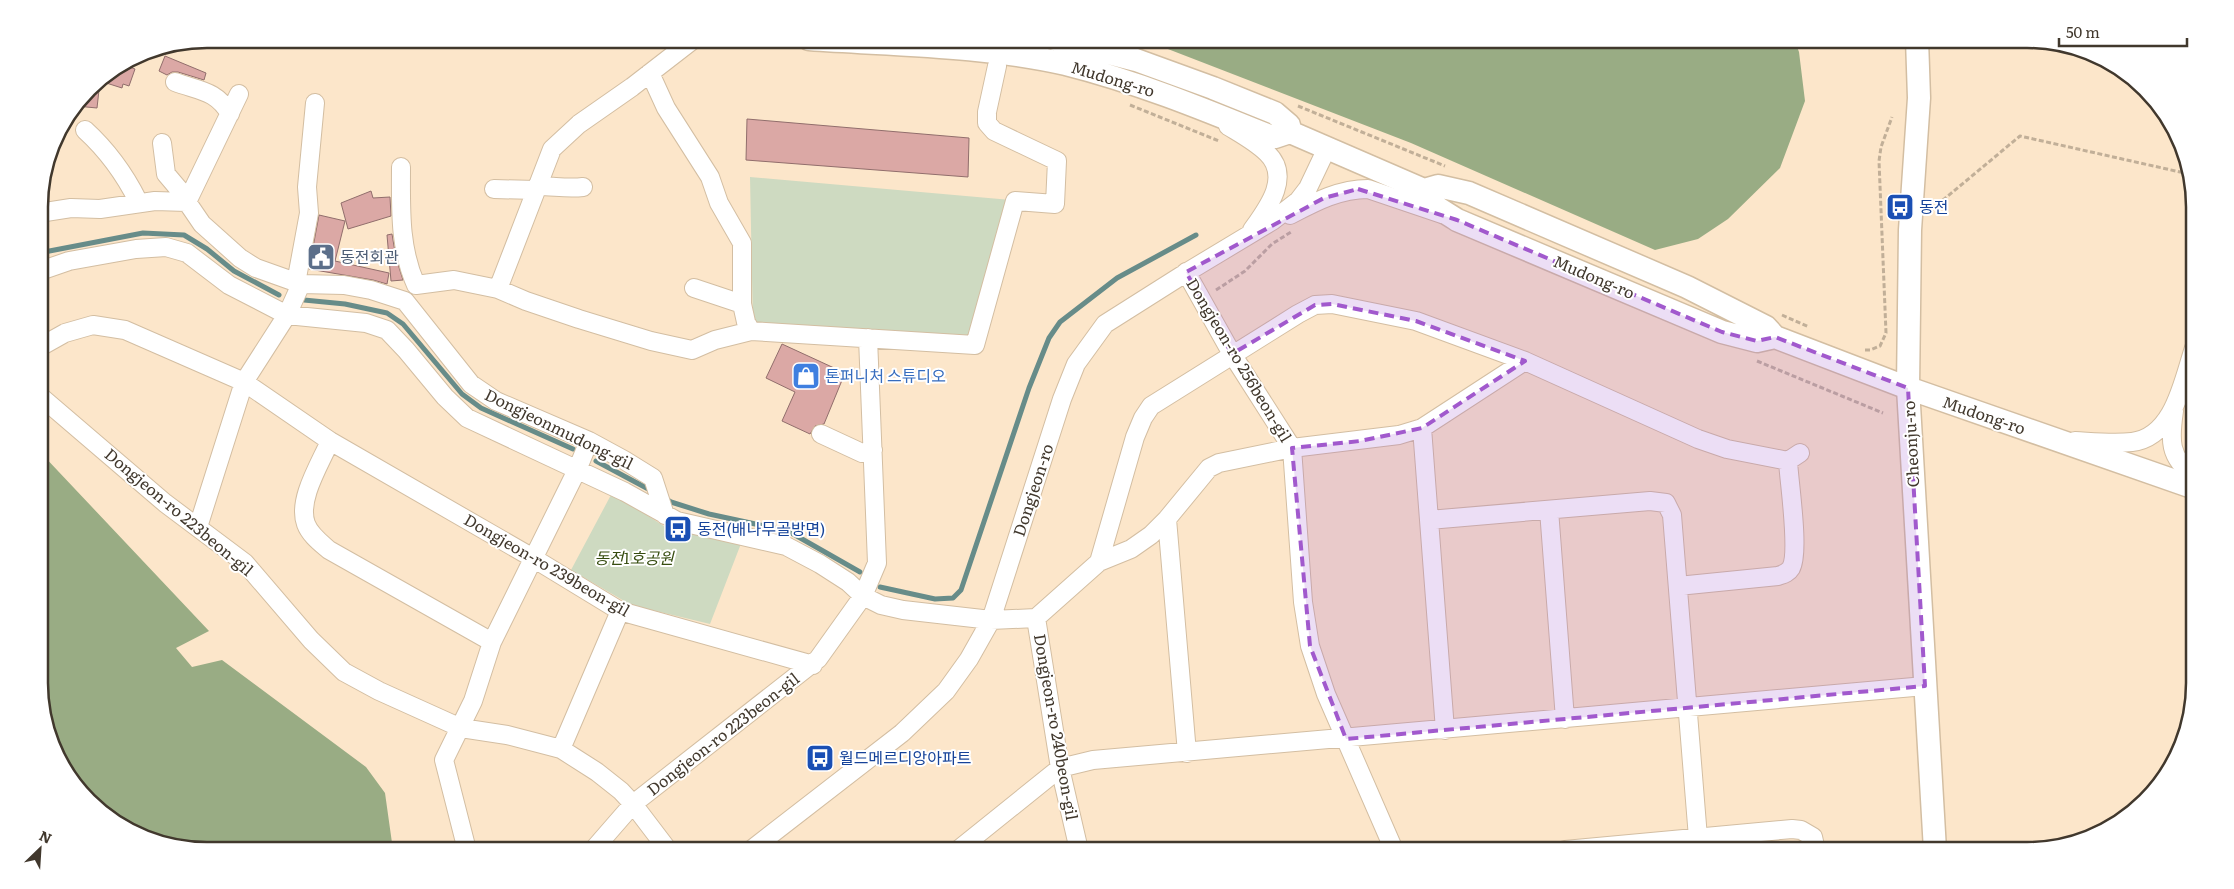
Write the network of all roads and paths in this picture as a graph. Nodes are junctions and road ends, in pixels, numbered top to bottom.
1 (682, 48) edge
2 (938, 48) edge
3 (1090, 48) edge
4 (1917, 48) edge
5 (998, 66) dead end
6 (650, 73) junction
7 (175, 82) dead end
8 (239, 94) dead end
9 (1290, 102) dead end
10 (315, 103) dead end
11 (1205, 110) junction
12 (230, 114) junction
13 (1892, 117) dead end
14 (85, 130) dead end
15 (1290, 132) junction
16 (162, 143) dead end
17 (1327, 148) junction
18 (401, 167) dead end
19 (1450, 168) dead end
20 (2182, 172) edge
21 (583, 187) dead end
22 (537, 188) junction
23 (494, 189) dead end
24 (1424, 190) junction
25 (188, 201) junction
26 (135, 202) junction
27 (48, 212) edge
28 (1457, 220) junction
29 (1910, 226) junction
30 (1296, 229) dead end
31 (1247, 236) junction
32 (48, 268) edge
33 (1186, 272) junction
34 (298, 283) junction
35 (416, 285) junction
36 (694, 288) dead end
37 (498, 289) junction
38 (1214, 296) dead end
39 (405, 301) junction
40 (742, 304) junction
41 (1775, 312) dead end
42 (287, 315) junction
43 (1811, 328) dead end
44 (751, 331) junction
45 (1775, 337) junction
46 (868, 338) junction
47 (48, 343) edge
48 (1863, 349) dead end
49 (1232, 354) junction
50 (1756, 360) dead end
51 (1525, 361) junction
52 (2186, 372) edge
53 (244, 382) junction
54 (1908, 388) junction
55 (48, 403) edge
56 (2175, 405) junction
57 (1883, 413) dead end
58 (1422, 428) junction
59 (821, 434) dead end
60 (2054, 440) junction
61 (330, 441) junction
62 (589, 441) junction
63 (1292, 448) junction
64 (873, 450) junction
65 (2186, 468) edge
66 (577, 470) junction
67 (2186, 485) edge
68 (1549, 510) junction
69 (671, 518) junction
70 (1167, 519) junction
71 (1429, 520) junction
72 (198, 527) junction
73 (534, 558) junction
74 (1099, 562) junction
75 (1678, 586) junction
76 (863, 596) junction
77 (620, 611) junction
78 (1036, 618) junction
79 (991, 620) junction
80 (492, 642) junction
81 (813, 664) junction
82 (1925, 686) junction
83 (1688, 708) junction
84 (1565, 719) junction
85 (461, 728) junction
86 (1445, 730) junction
87 (1346, 739) junction
88 (561, 749) junction
89 (1187, 753) junction
90 (1060, 768) junction
91 (633, 804) junction
92 (1390, 841) edge
93 (1698, 841) edge
94 (1719, 841) edge
95 (1814, 841) edge
96 (1934, 841) edge
97 (465, 842) edge
98 (600, 842) edge
99 (662, 842) edge
100 (762, 842) edge
101 (968, 842) edge
102 (1077, 842) edge

1 - 6 street
2 - 11 main road, Mudong-ro
3 - 15 main road, Mudong-ro
4 - 29 main road, Cheonju-ro
5 - 46 street
6 - 22 street
6 - 40 street
7 - 12 street
8 - 12 street
9 - 19 path
10 - 34 street
11 - 15 main road, Mudong-ro
11 - 31 street
12 - 25 street
13 - 48 path
14 - 26 street
15 - 17 main road, Mudong-ro
16 - 25 street
17 - 24 main road, Mudong-ro
17 - 31 street, Dongjeon-ro
18 - 35 street
20 - 29 path
21 - 22 street
22 - 23 street
22 - 37 street
24 - 28 main road, Mudong-ro
24 - 45 main road, Mudong-ro
25 - 26 street
25 - 34 street
26 - 27 street
28 - 31 street
28 - 45 main road, Mudong-ro
29 - 54 main road, Cheonju-ro
30 - 38 path
31 - 33 street, Dongjeon-ro
32 - 42 street
33 - 49 street, Dongjeon-ro 256beon-gil
33 - 79 street, Dongjeon-ro
34 - 39 street
34 - 42 street
35 - 37 street
35 - 39 street
36 - 40 street
37 - 44 street
39 - 62 street, Dongjeonmudong-gil
40 - 44 street
41 - 43 path
42 - 53 street
42 - 66 street
44 - 46 street
45 - 54 main road, Mudong-ro
46 - 64 street
47 - 53 street, Dongjeon-ro 239beon-gil
49 - 51 street
49 - 63 street, Dongjeon-ro 256beon-gil
49 - 74 street
50 - 57 path
51 - 58 street
51 - 75 street
52 - 56 street
53 - 61 street, Dongjeon-ro 239beon-gil
53 - 72 street
54 - 60 main road, Mudong-ro
54 - 82 main road, Cheonju-ro
55 - 72 street, Dongjeon-ro 223beon-gil
56 - 60 street
56 - 65 street
58 - 63 street
58 - 71 street
59 - 64 street
60 - 67 main road, Mudong-ro
61 - 73 street, Dongjeon-ro 239beon-gil
61 - 80 street
62 - 66 street
62 - 69 street, Dongjeonmudong-gil
63 - 70 street
63 - 87 street
64 - 76 street
66 - 69 street
66 - 73 street
68 - 71 street
68 - 75 street
68 - 84 street
69 - 76 street
70 - 74 street
70 - 89 street
71 - 86 street
72 - 85 street, Dongjeon-ro 223beon-gil
73 - 77 street, Dongjeon-ro 239beon-gil
73 - 80 street
74 - 78 street
75 - 83 street
76 - 79 street
76 - 81 street
77 - 81 street, Dongjeon-ro 239beon-gil
77 - 88 street
78 - 79 street, Dongjeon-ro 240beon-gil
78 - 90 street, Dongjeon-ro 240beon-gil
79 - 100 street, Dongjeon-ro
80 - 85 street
81 - 91 street, Dongjeon-ro 223beon-gil
82 - 83 street
82 - 96 main road, Cheonju-ro
83 - 84 street
83 - 93 street
84 - 86 street
85 - 88 street, Dongjeon-ro 223beon-gil
85 - 97 street
86 - 87 street
87 - 89 street
87 - 92 street
88 - 91 street, Dongjeon-ro 223beon-gil
89 - 90 street
90 - 101 street
90 - 102 street, Dongjeon-ro 240beon-gil
91 - 98 street, Dongjeon-ro 223beon-gil
91 - 99 street, Dongjeon-ro 223beon-gil
94 - 95 street

